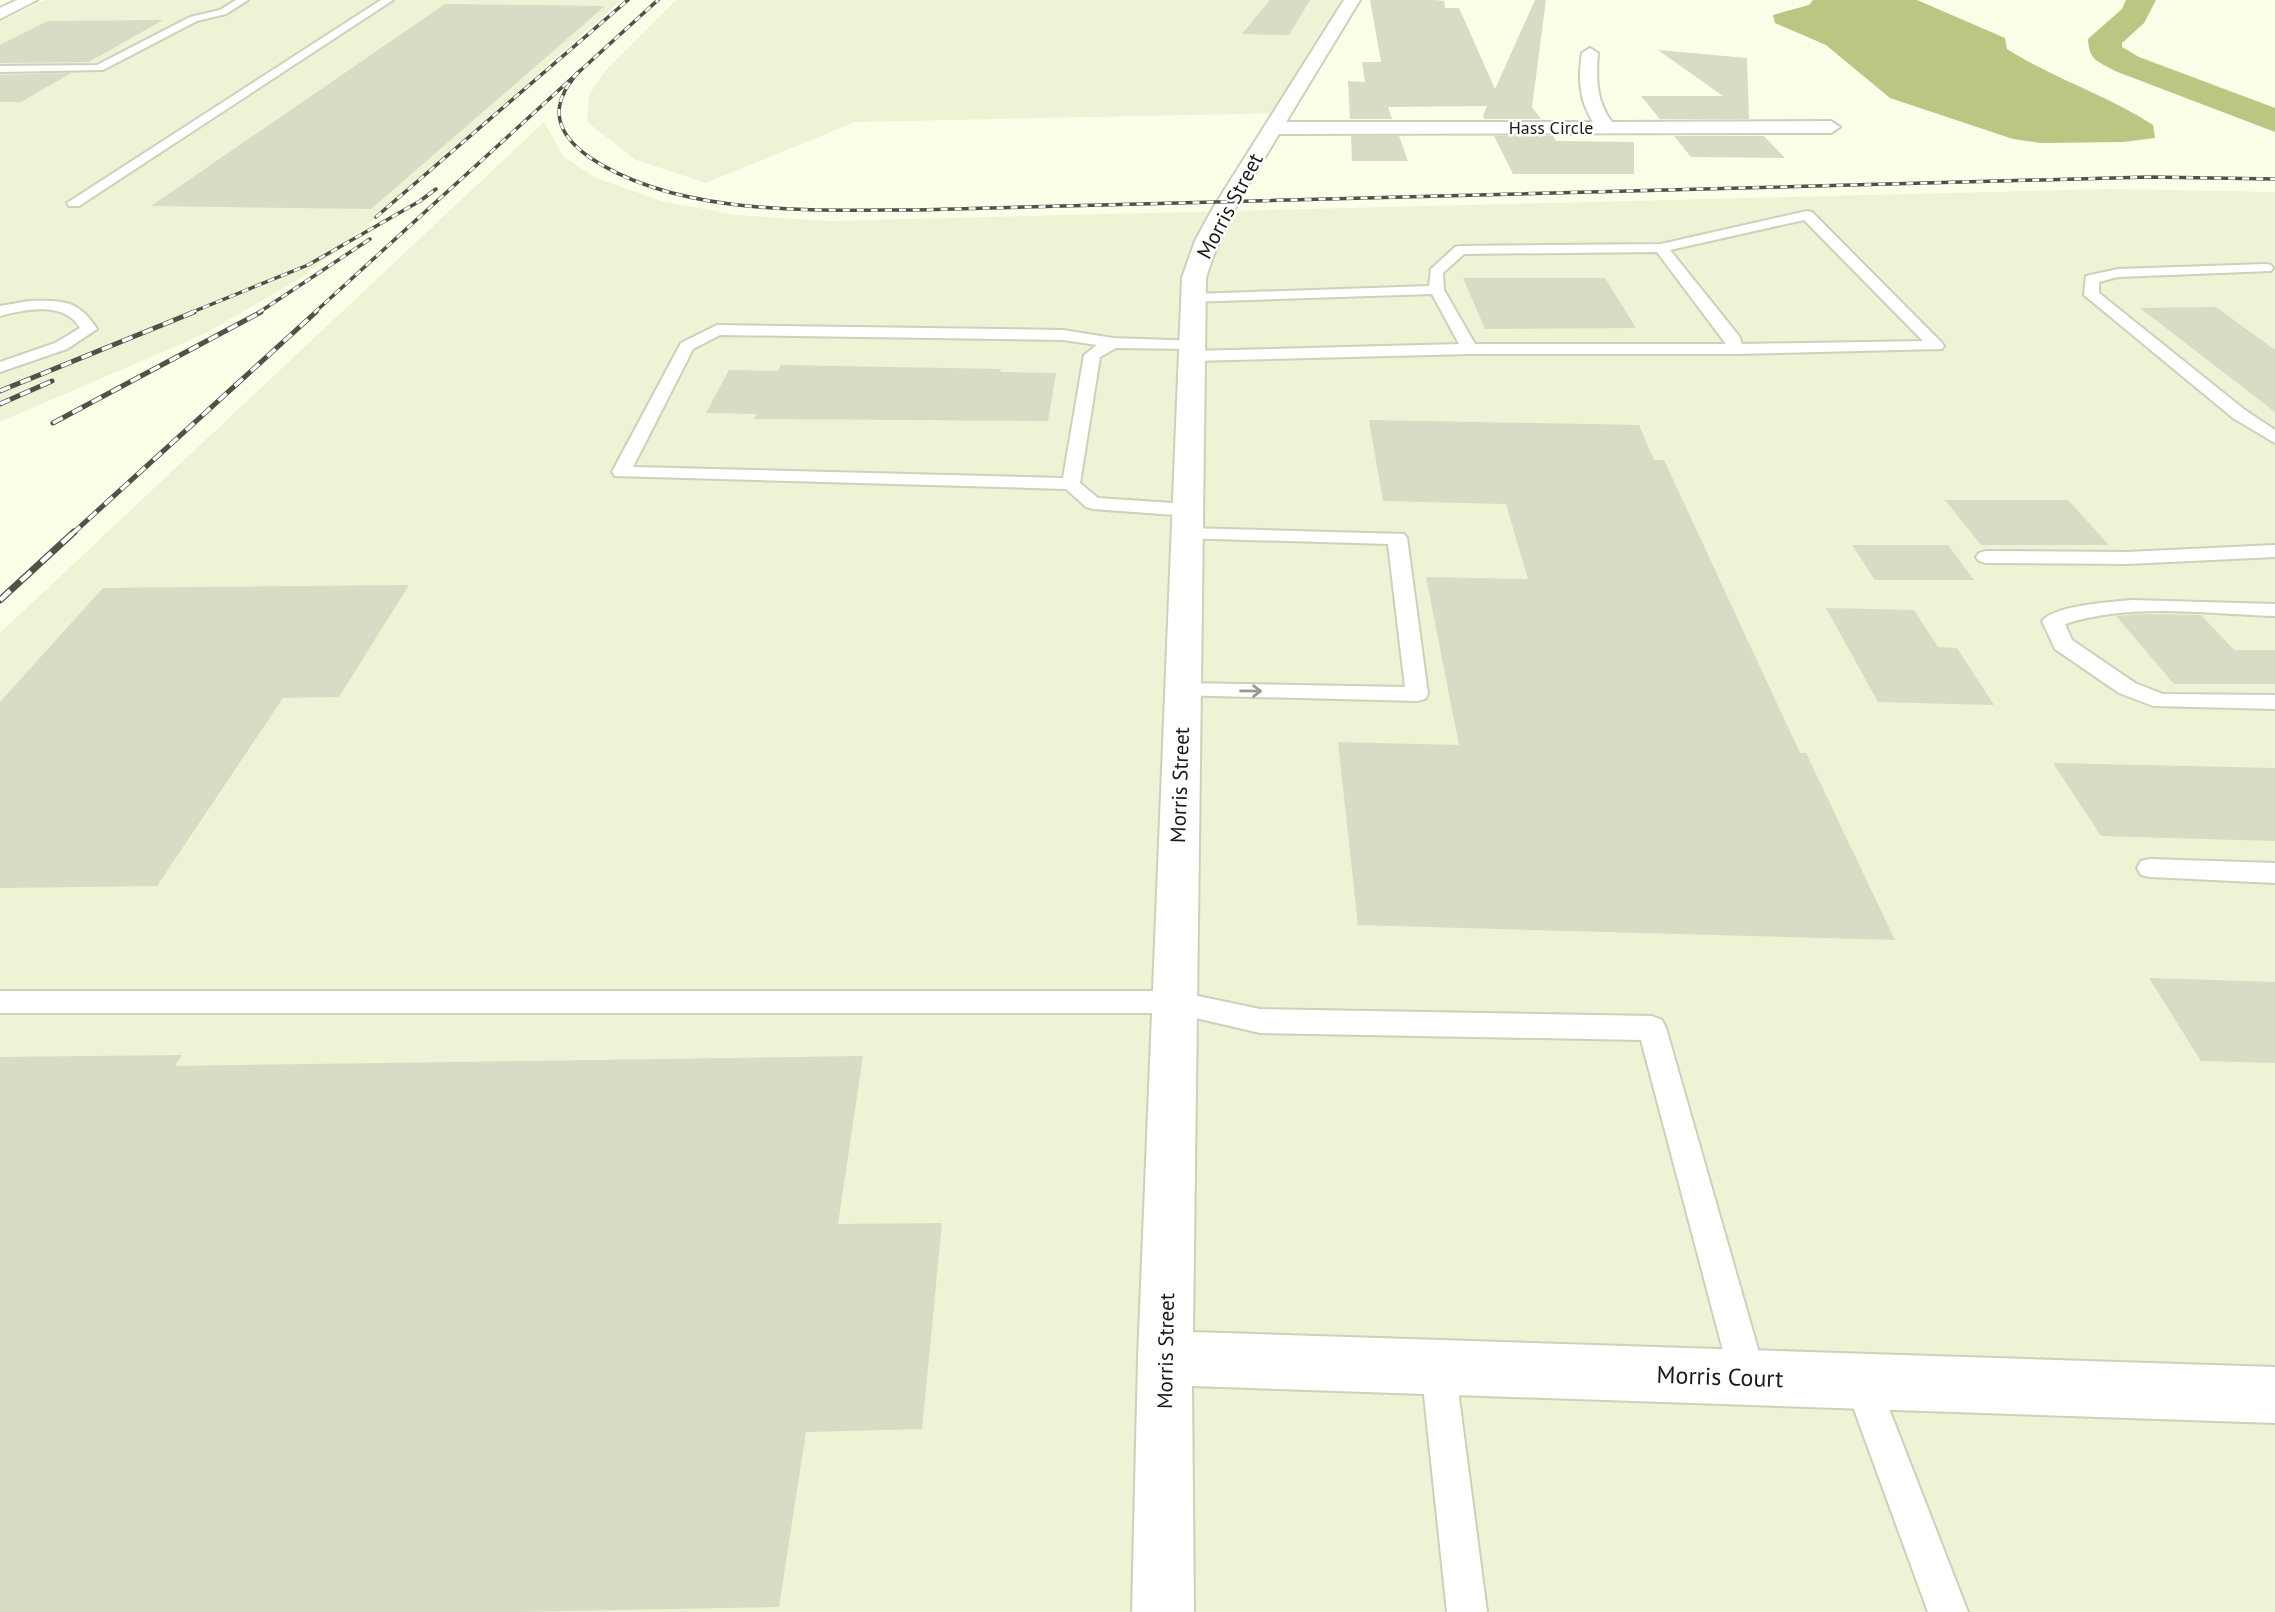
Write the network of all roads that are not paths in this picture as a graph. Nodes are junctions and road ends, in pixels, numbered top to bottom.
1 (29, 0) edge
2 (243, 0) edge
3 (388, 0) edge
4 (1352, 0) edge
5 (0, 14) edge
6 (1590, 53) dead end
7 (0, 69) edge
8 (1831, 127) dead end
9 (1272, 128) junction
10 (1608, 128) junction
11 (74, 203) dead end
12 (1661, 248) junction
13 (2266, 268) dead end
14 (1437, 290) junction
15 (1194, 299) junction
16 (0, 311) edge
17 (1113, 343) junction
18 (1470, 349) junction
19 (1735, 349) junction
20 (1192, 350) junction
21 (0, 367) edge
22 (2275, 438) edge
23 (1071, 484) junction
24 (1188, 522) junction
25 (2275, 551) edge
26 (1986, 556) dead end
27 (2275, 611) edge
28 (1183, 691) junction
29 (2275, 702) edge
30 (2150, 868) dead end
31 (2275, 873) edge
32 (0, 1002) edge
33 (1174, 1002) junction
34 (1165, 1358) junction
35 (1438, 1367) junction
36 (1748, 1377) junction
37 (1861, 1382) junction
38 (2275, 1395) edge
39 (1163, 1612) edge
40 (1467, 1612) edge
41 (1948, 1612) edge

1 - 5 street
2 - 7 lane
3 - 11 lane
4 - 9 street, Morris Street
6 - 10 street
8 - 10 street, Hass Circle
9 - 10 street, Hass Circle
9 - 15 street, Morris Street
12 - 14 lane
12 - 19 lane
12 - 19 lane
13 - 22 lane
14 - 15 lane
14 - 18 lane
15 - 20 street, Morris Street
16 - 21 lane
17 - 20 lane
17 - 23 lane
17 - 23 lane
18 - 19 lane
18 - 20 lane
20 - 24 street, Morris Street
23 - 24 lane
24 - 28 street, Morris Street
28 -> 24 lane
25 - 26 lane
27 - 29 lane
28 - 33 street, Morris Street
30 - 31 lane
32 - 33 lane
33 - 34 street, Morris Street
33 - 36 lane
34 - 35 street, Morris Court
34 - 39 street, Morris Street
35 - 36 street, Morris Court
35 - 40 lane
36 - 37 street, Morris Court
37 - 38 street, Morris Court
37 - 41 lane

